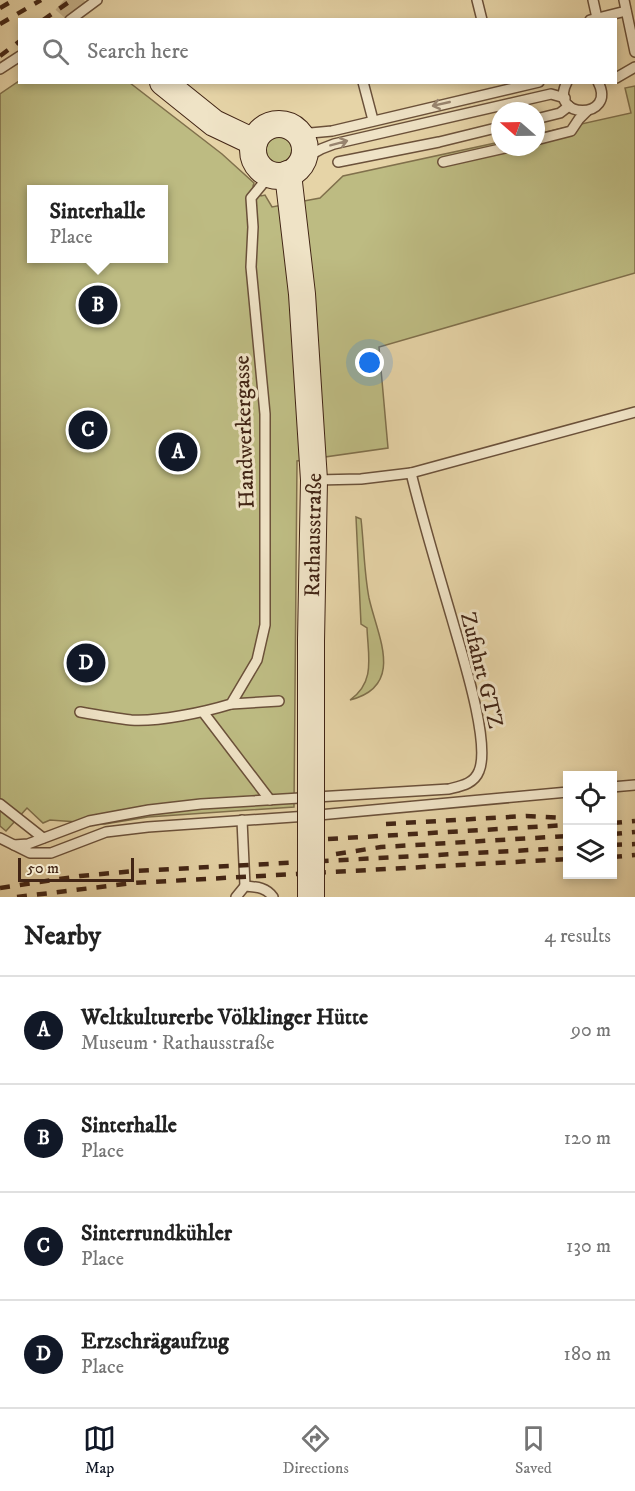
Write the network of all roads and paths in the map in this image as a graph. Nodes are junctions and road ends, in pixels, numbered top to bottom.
1 (97, 0) edge
2 (477, 0) edge
3 (593, 0) edge
4 (624, 0) edge
5 (626, 11) junction
6 (73, 18) edge
7 (482, 18) edge
8 (594, 18) edge
9 (598, 18) edge
10 (635, 52) edge
11 (18, 57) edge
12 (635, 67) edge
13 (0, 69) edge
14 (617, 77) edge
15 (165, 84) edge
16 (364, 84) edge
17 (530, 84) edge
18 (566, 84) edge
19 (602, 84) edge
20 (567, 102) junction
21 (587, 111) junction
22 (545, 117) edge
23 (373, 120) junction
24 (491, 129) edge
25 (300, 134) junction
26 (545, 138) edge
27 (254, 142) junction
28 (491, 151) edge
29 (338, 162) dead end
30 (443, 162) dead end
31 (287, 169) junction
32 (635, 412) edge
33 (411, 474) junction
34 (314, 480) junction
35 (279, 701) dead end
36 (231, 704) junction
37 (202, 711) junction
38 (80, 712) dead end
39 (635, 785) edge
40 (617, 787) edge
41 (563, 792) edge
42 (270, 800) junction
43 (0, 804) edge
44 (242, 820) junction
45 (0, 838) edge
46 (44, 838) junction
47 (14, 845) junction
48 (245, 886) junction
49 (236, 897) edge
50 (273, 897) edge
51 (311, 897) edge

1 - 6 lane
2 - 7 lane
3 - 8 lane
4 - 5 lane
5 - 9 lane
5 - 10 lane
11 - 13 lane
12 - 14 lane
15 - 27 main road
16 - 23 lane
17 -> 23 lane
18 - 20 lane
19 - 21 lane
20 - 21 lane
20 - 22 lane
31 -> 20 lane
21 - 26 lane
23 - 25 lane
24 - 29 lane
25 - 27 main road
25 - 31 main road
27 - 31 main road
28 - 30 lane
31 - 34 main road, Rathausstraße
31 - 36 lane, Handwerkergasse
32 - 33 lane
33 - 34 lane
33 - 42 lane, Zufahrt GTZ
34 - 51 main road, Rathausstraße, bridge
35 - 36 lane
36 - 37 lane
37 - 38 lane
37 - 42 lane
39 - 40 lane
41 - 44 lane
42 - 46 lane
43 - 46 lane
44 - 47 lane
44 - 48 lane
45 - 47 lane
46 - 47 lane
48 - 49 lane
48 - 50 lane

